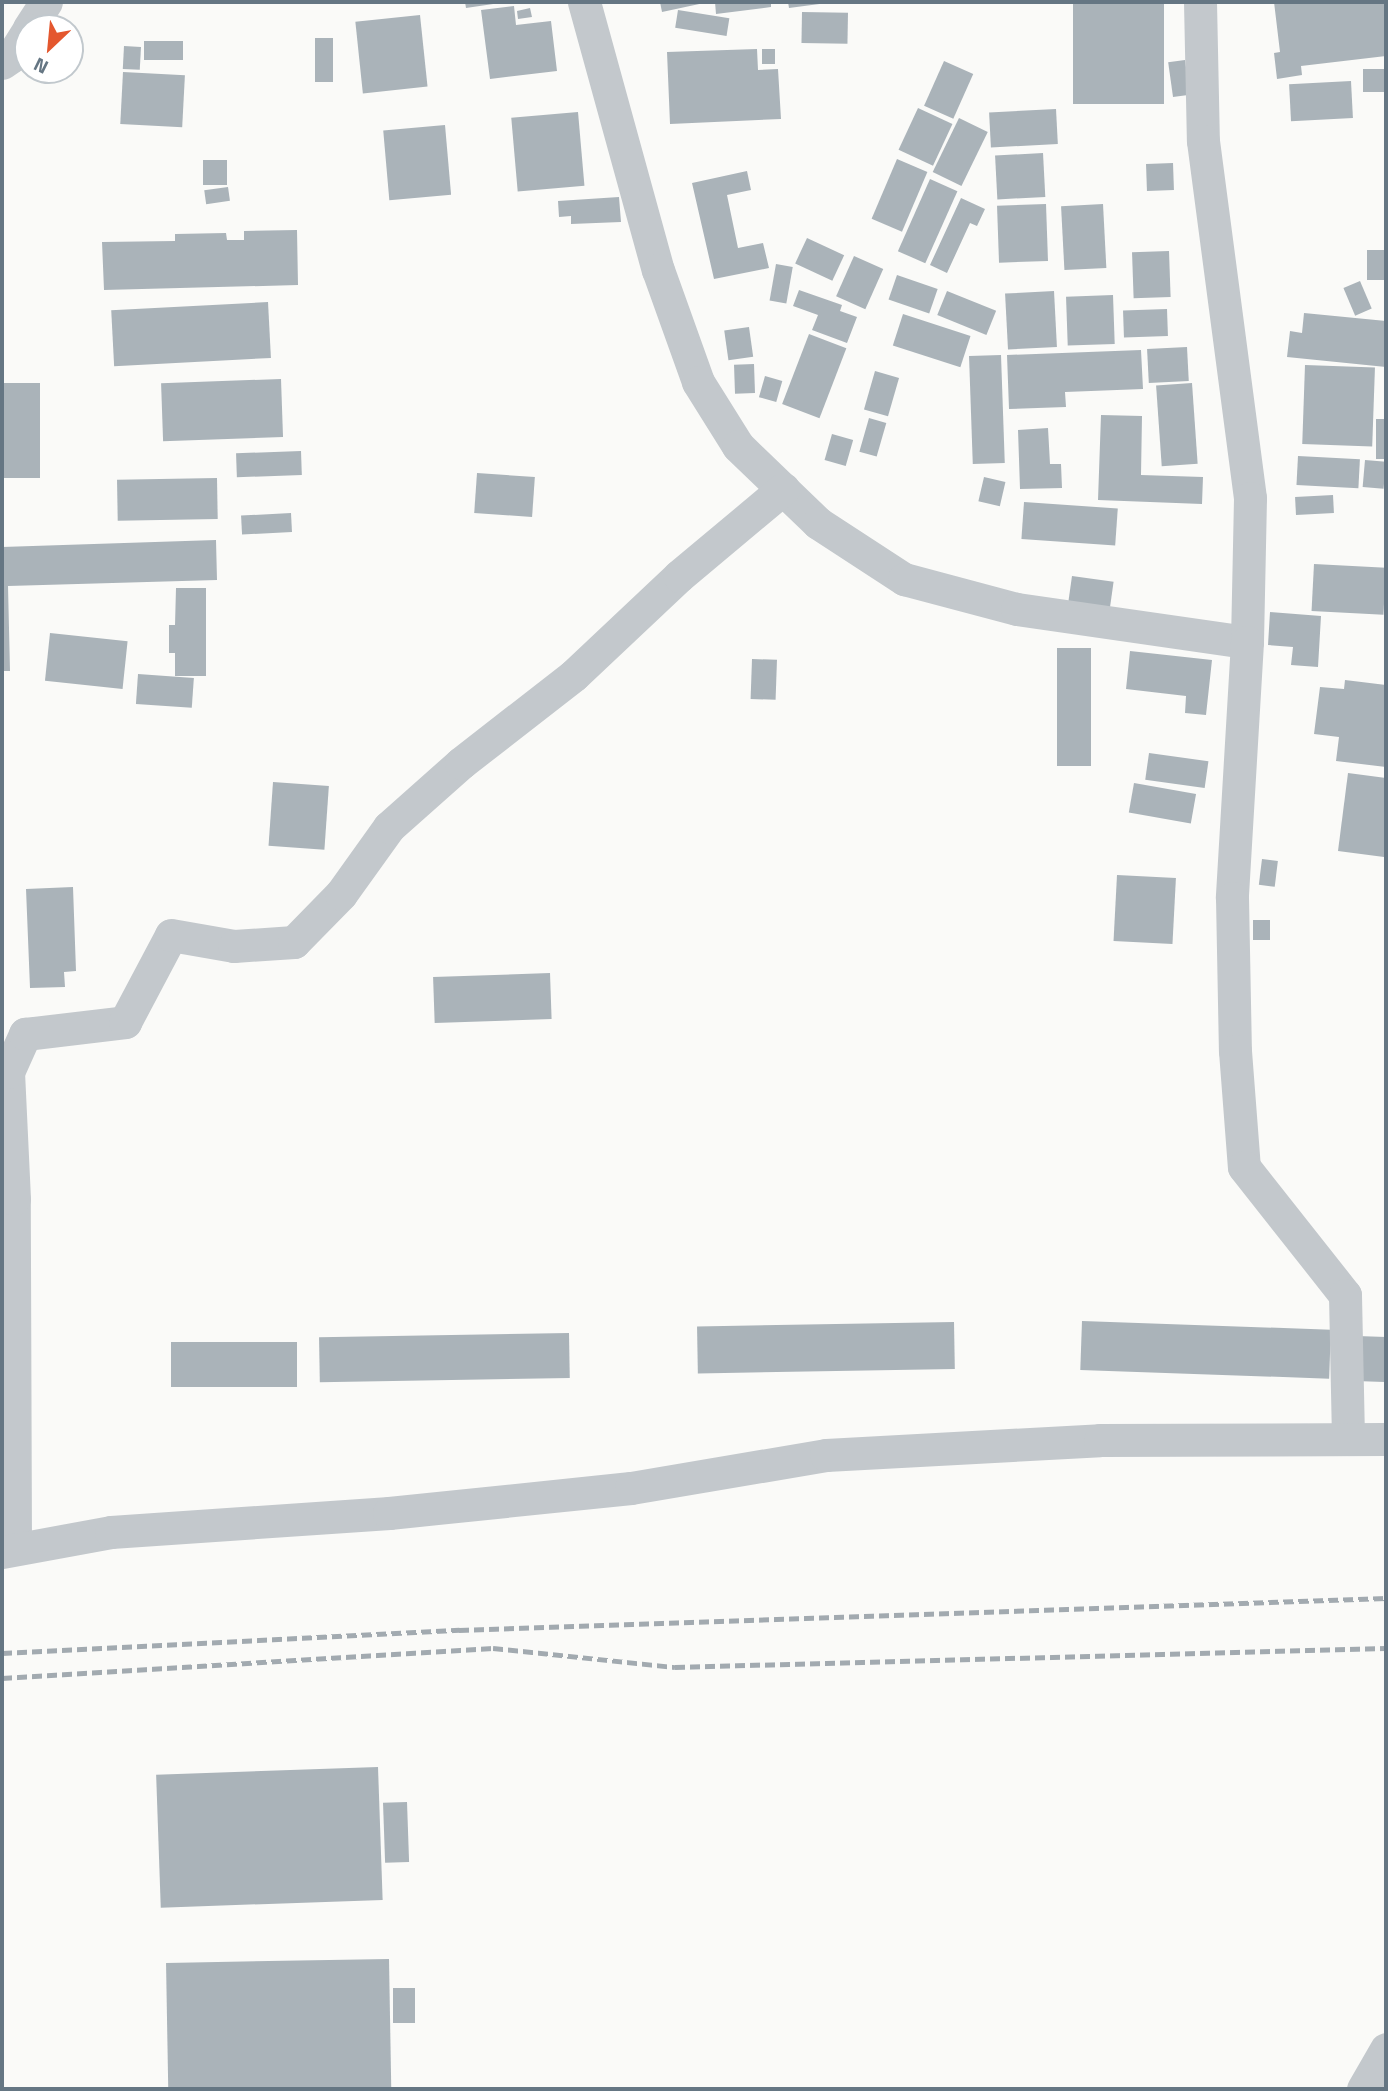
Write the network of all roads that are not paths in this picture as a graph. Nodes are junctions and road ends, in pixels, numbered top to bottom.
1 (583, 2) edge
2 (1200, 2) edge
3 (783, 489) junction
4 (1247, 642) junction
5 (1348, 1438) junction
6 (1386, 1439) edge
7 (8, 1550) edge

1 - 3 street
2 - 4 street
3 - 4 street
3 - 7 street
4 - 5 street
5 - 6 street
5 - 7 street

